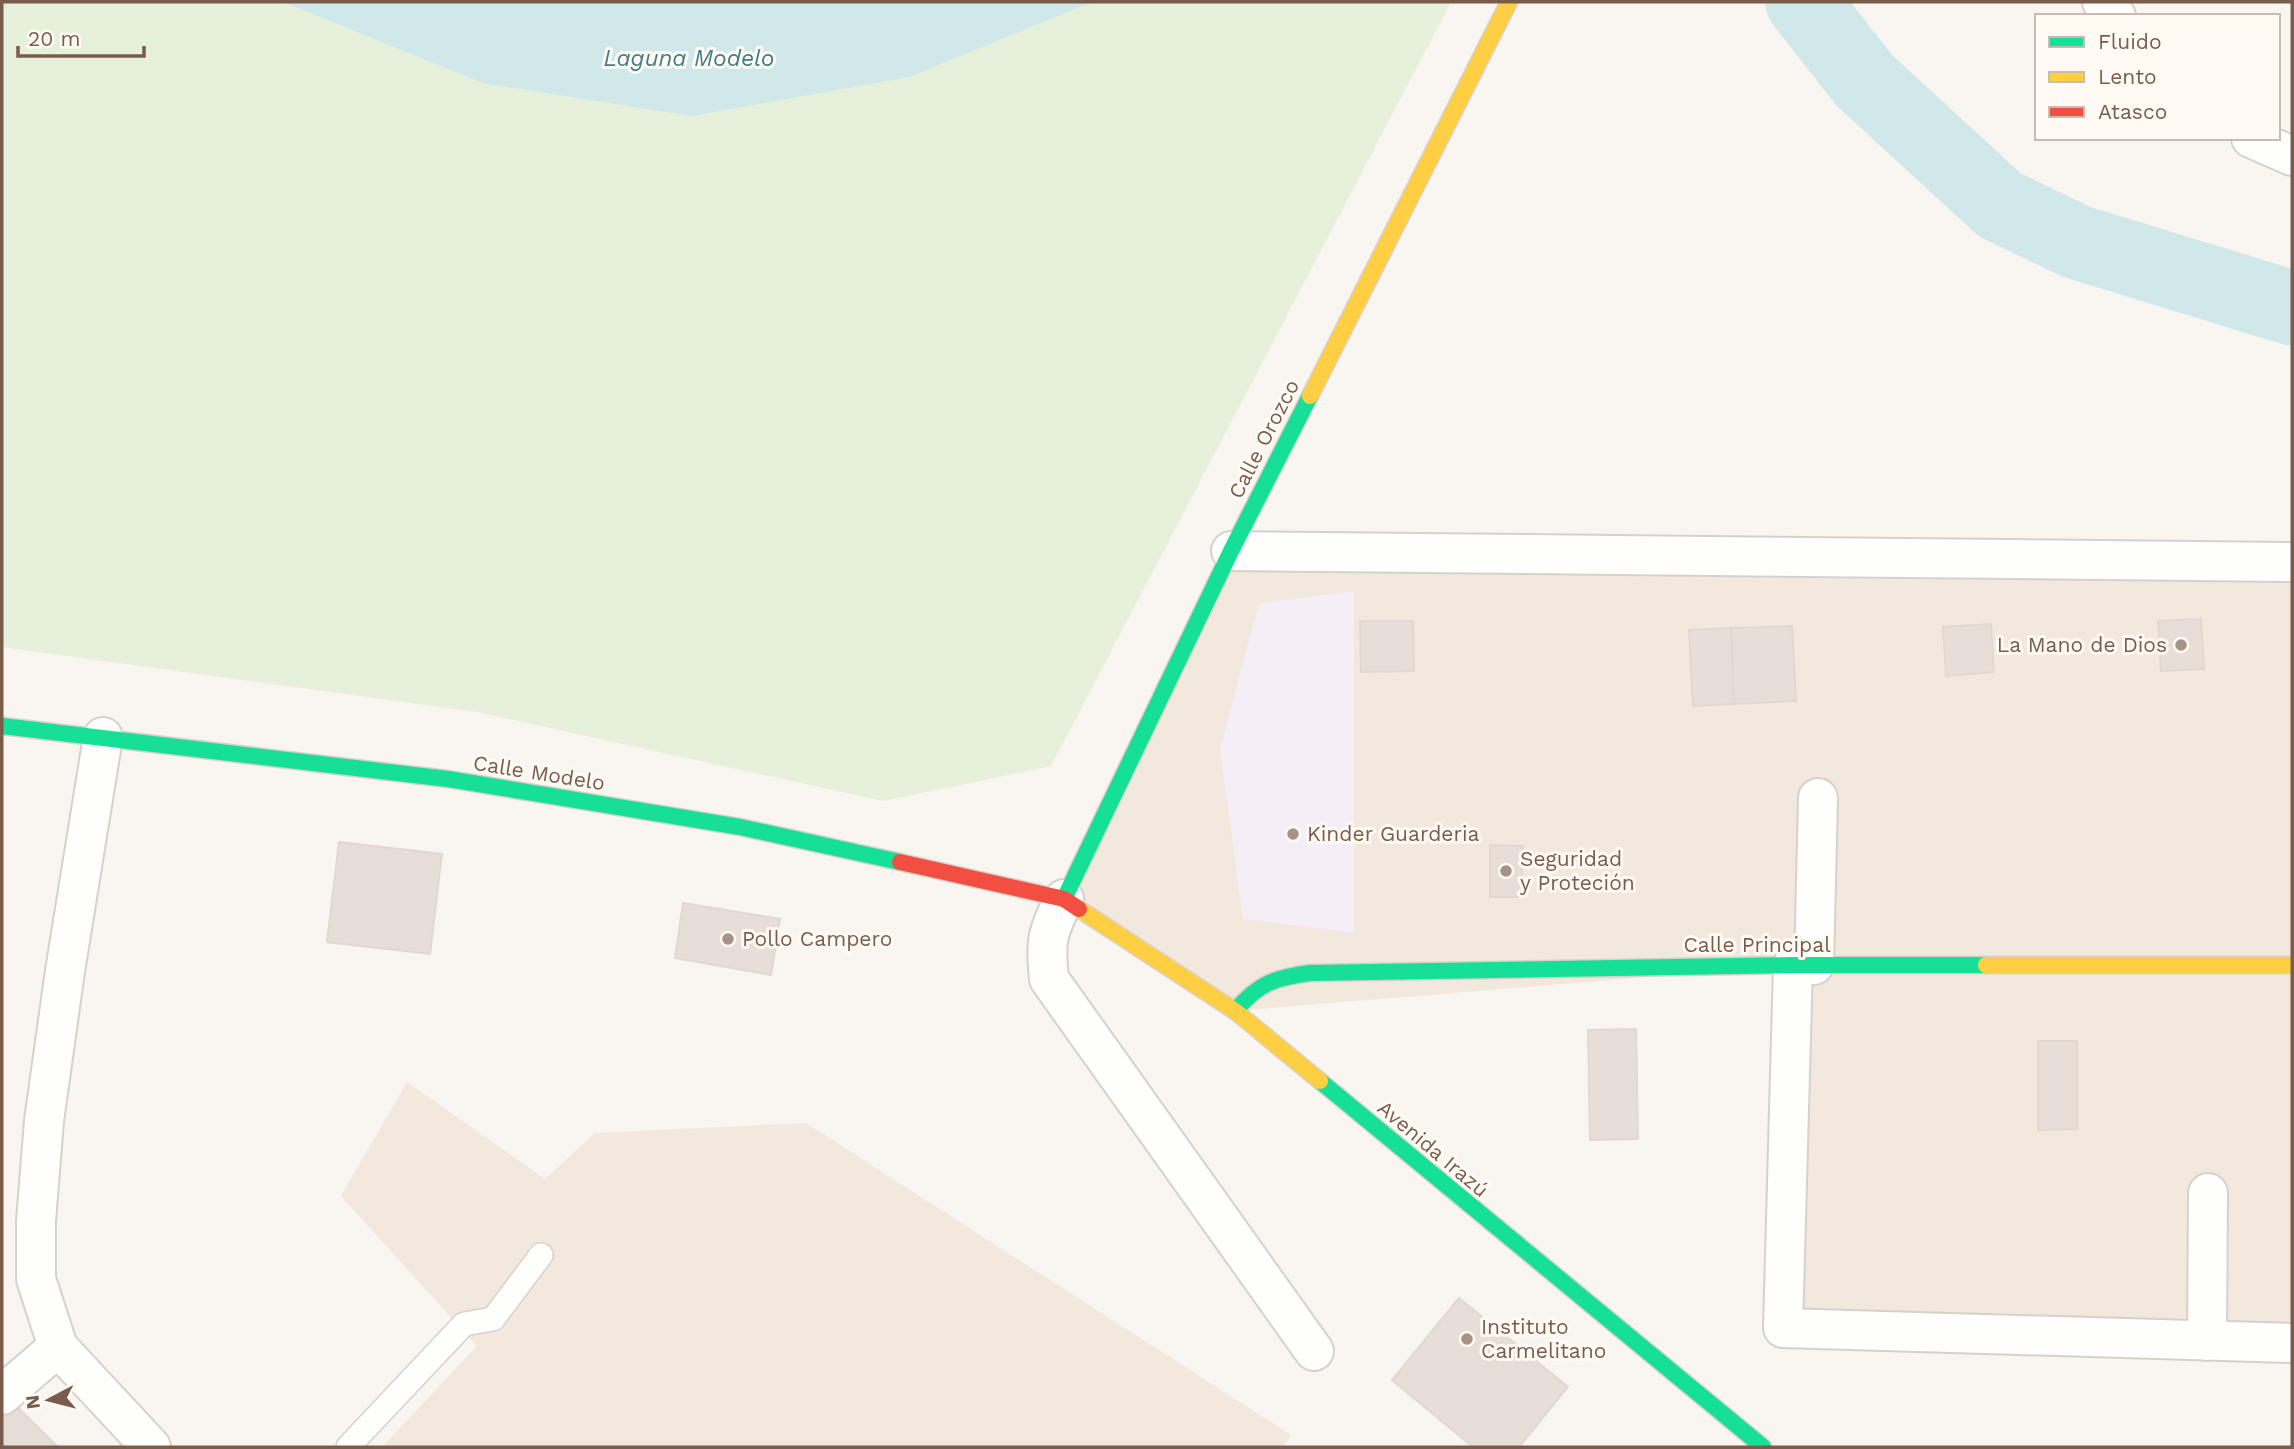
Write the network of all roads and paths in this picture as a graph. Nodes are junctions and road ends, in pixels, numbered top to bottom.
1 (1509, 2) edge
2 (2256, 140) edge
3 (2292, 156) edge
4 (1230, 551) junction
5 (2292, 562) edge
6 (2, 726) edge
7 (103, 737) junction
8 (1818, 798) dead end
9 (1064, 899) junction
10 (1804, 965) junction
11 (2292, 965) edge
12 (1235, 1011) junction
13 (2208, 1194) dead end
14 (541, 1255) dead end
15 (2207, 1341) junction
16 (2292, 1343) edge
17 (58, 1347) junction
18 (1314, 1351) dead end
19 (2, 1395) edge
20 (151, 1447) edge
21 (348, 1447) edge
22 (1763, 1447) edge

1 - 4 street, Calle Orozco
2 - 3 street
4 - 5 street
4 - 9 street, Calle Orozco
6 - 7 street, Calle Modelo
7 - 9 street, Calle Modelo
7 - 17 street
8 - 10 street
9 - 12 street, Avenida Irazú
9 - 18 street
10 - 11 street, Calle Principal
10 - 12 street, Calle Principal
10 - 15 street
12 - 22 street, Avenida Irazú
13 - 15 street
14 - 21 lane
15 - 16 street
17 - 19 street
17 - 20 street

